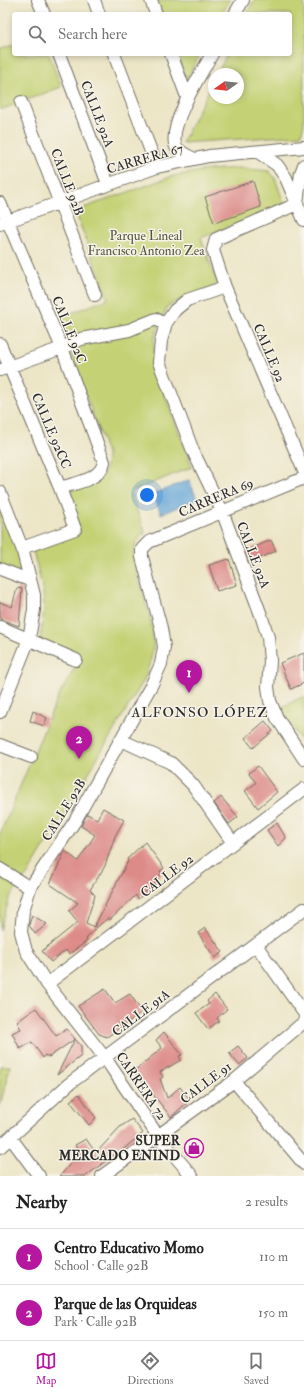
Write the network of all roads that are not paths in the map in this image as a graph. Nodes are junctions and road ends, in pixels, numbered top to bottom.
1 (38, 0) edge
2 (94, 0) edge
3 (151, 0) edge
4 (243, 0) edge
5 (43, 12) edge
6 (98, 12) edge
7 (155, 12) edge
8 (236, 12) edge
9 (60, 56) edge
10 (115, 56) edge
11 (172, 56) edge
12 (211, 56) edge
13 (187, 97) junction
14 (21, 102) dead end
15 (304, 147) edge
16 (258, 152) junction
17 (194, 159) junction
18 (304, 165) edge
19 (157, 167) junction
20 (108, 184) junction
21 (59, 201) junction
22 (0, 203) edge
23 (297, 204) junction
24 (304, 220) edge
25 (3, 222) edge
26 (225, 286) junction
27 (95, 294) dead end
28 (164, 324) dead end
29 (0, 344) edge
30 (62, 348) junction
31 (4, 368) edge
32 (304, 471) edge
33 (304, 478) edge
34 (60, 488) junction
35 (0, 492) edge
36 (222, 511) junction
37 (22, 548) junction
38 (142, 549) joint
39 (0, 569) edge
40 (29, 580) junction
41 (0, 627) edge
42 (29, 639) junction
43 (76, 660) dead end
44 (4, 688) edge
45 (0, 712) edge
46 (122, 740) junction
47 (0, 745) edge
48 (31, 757) dead end
49 (304, 758) edge
50 (304, 789) edge
51 (233, 843) junction
52 (3, 871) edge
53 (25, 884) junction
54 (304, 910) edge
55 (256, 945) junction
56 (26, 951) joint
57 (47, 984) junction
58 (304, 1013) edge
59 (304, 1022) edge
60 (105, 1058) junction
61 (234, 1081) junction
62 (158, 1136) junction
63 (4, 1142) edge
64 (304, 1164) edge
65 (39, 1176) edge
66 (102, 1176) edge
67 (192, 1176) edge

1 - 5 street
2 - 6 street
3 - 7 street
4 - 8 street
9 - 20 street, CALLE 92A
10 - 19 street
11 - 13 street
12 - 13 street
13 - 17 street
14 - 21 street, CALLE 92B
15 - 16 street, CARRERA 67
16 - 17 street, CARRERA 67
16 - 23 street
17 - 19 street, CARRERA 67
18 - 23 street
19 - 20 street, CARRERA 67
20 - 21 street, CARRERA 67
21 - 25 street, CARRERA 67
21 - 27 street, CALLE 92B
22 - 25 street, CALLE 92C
23 - 24 street
23 - 26 street, CALLE 92
25 - 30 street, CALLE 92C
26 - 32 street, CALLE 92
26 - 36 street, CALLE 92A
28 - 30 street
29 - 31 street, CALLE 92CC
30 - 31 street
30 - 34 street, CALLE 92C
31 - 34 street, CALLE 92CC
33 - 36 street, CARRERA 69
34 - 37 street, CALLE 92CC
35 - 37 street
36 - 38 street, CARRERA 69
36 - 49 street, CALLE 92A
37 - 40 street
38 - 46 street, CALLE 92B
39 - 40 street
40 - 42 street
41 - 42 street
42 - 43 street
42 - 44 street
44 - 45 street
46 - 51 street
46 - 53 street, CALLE 92B
47 - 48 street
50 - 51 street, CALLE 92
51 - 57 street, CALLE 92
52 - 53 street
53 - 56 street, CALLE 92B
54 - 55 street, CALLE 91A
55 - 58 street
55 - 60 street, CALLE 91A
56 - 57 street, CARRERA 72
57 - 60 street, CARRERA 72
59 - 61 street, CALLE 91
60 - 62 street, CARRERA 72
60 - 63 street, CALLE 91A
61 - 62 street, CALLE 91
61 - 64 street
62 - 66 street, CALLE 91
62 - 67 street, CARRERA 72
63 - 65 street

